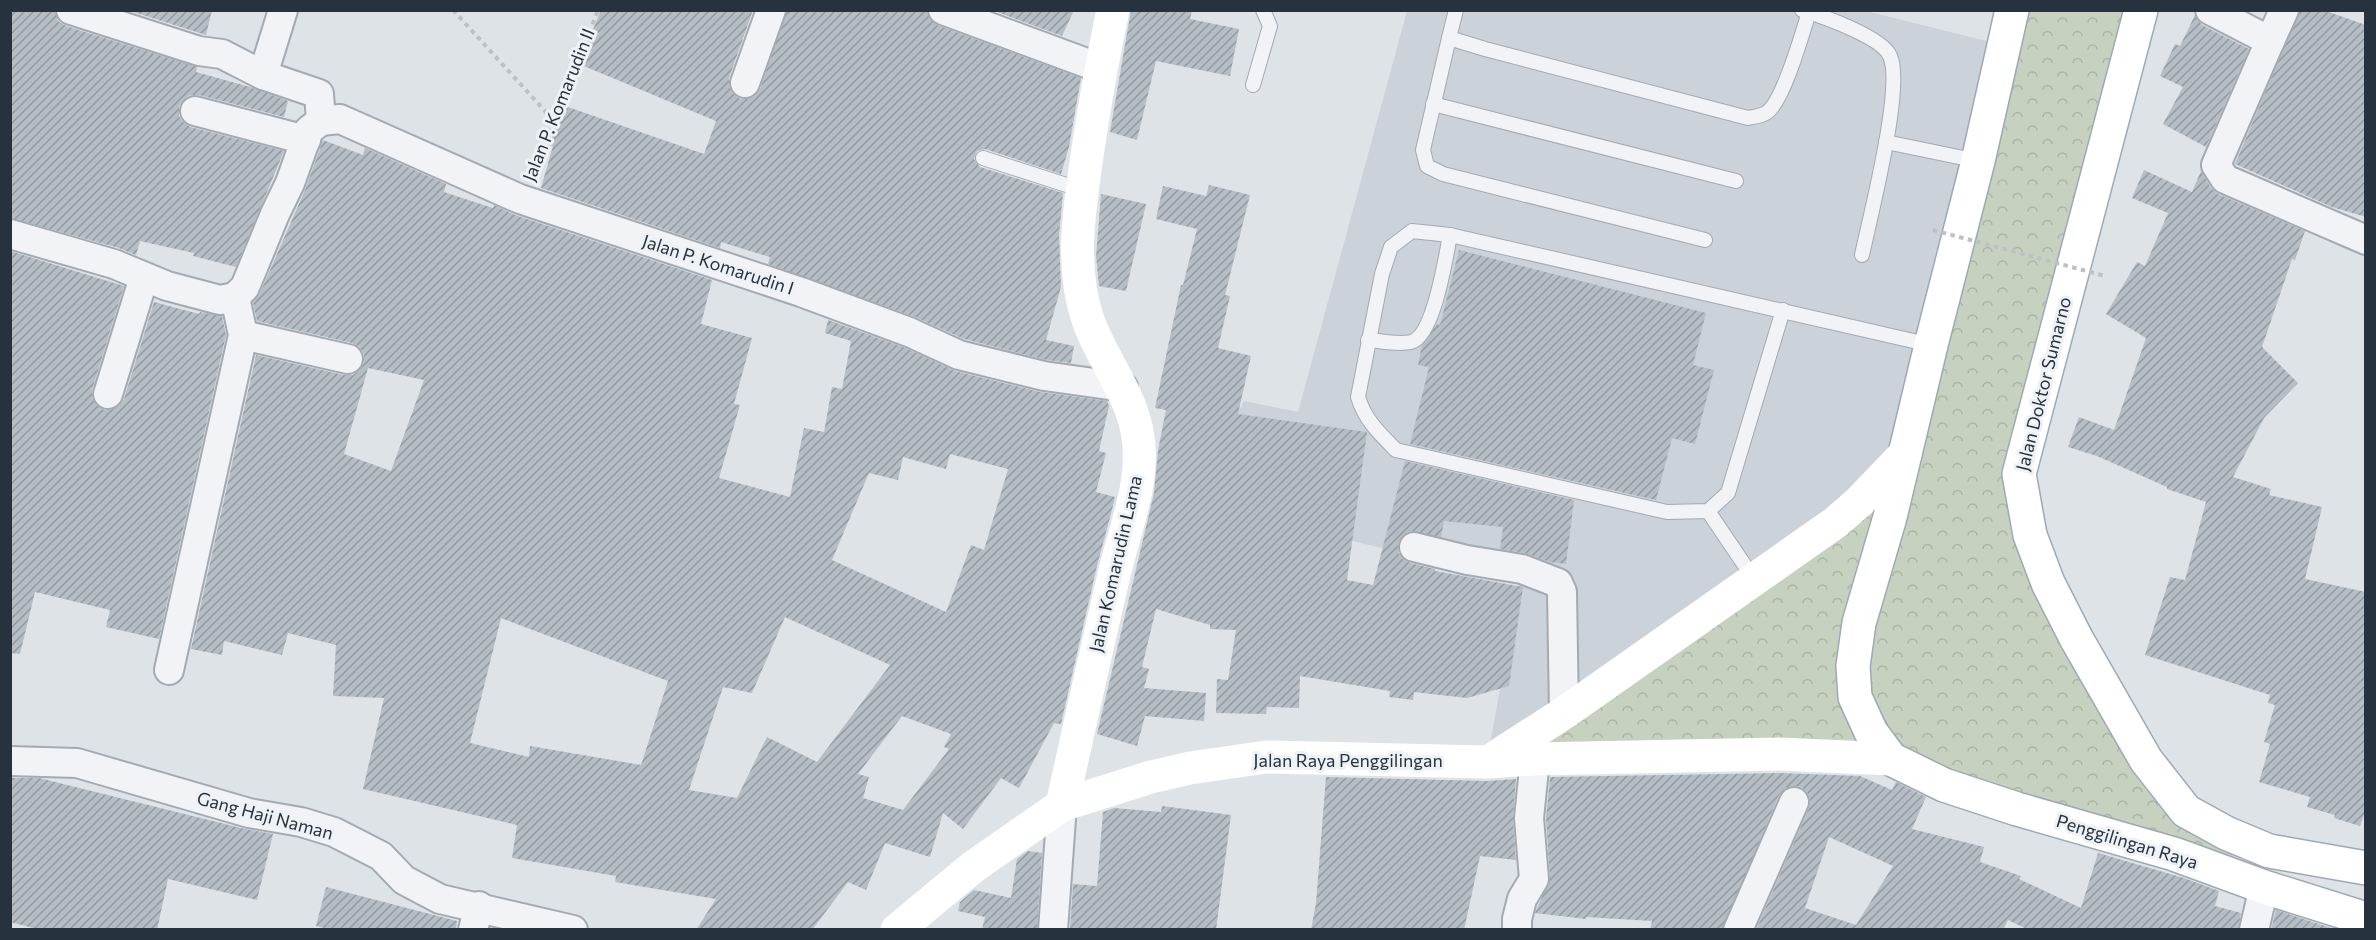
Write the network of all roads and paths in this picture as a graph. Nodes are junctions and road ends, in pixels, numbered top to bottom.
1 (71, 10) edge
2 (283, 10) edge
3 (453, 10) edge
4 (598, 10) edge
5 (771, 10) edge
6 (943, 10) edge
7 (1113, 10) edge
8 (1263, 10) edge
9 (1456, 10) edge
10 (2012, 10) edge
11 (2141, 10) edge
12 (2210, 10) edge
13 (2284, 10) edge
14 (1806, 11) edge
15 (1449, 38) junction
16 (2270, 41) junction
17 (1100, 68) junction
18 (263, 75) junction
19 (745, 83) dead end
20 (1253, 86) dead end
21 (1433, 104) junction
22 (195, 111) dead end
23 (555, 123) junction
24 (313, 130) junction
25 (1886, 142) junction
26 (983, 158) dead end
27 (1978, 161) junction
28 (1736, 181) dead end
29 (1082, 190) junction
30 (520, 199) junction
31 (1933, 230) dead end
32 (10, 234) edge
33 (1450, 235) junction
34 (1706, 240) dead end
35 (2366, 240) edge
36 (1862, 255) dead end
37 (2105, 276) dead end
38 (144, 277) junction
39 (235, 297) junction
40 (1783, 310) junction
41 (243, 335) junction
42 (1368, 340) junction
43 (1930, 345) junction
44 (348, 359) dead end
45 (1123, 387) junction
46 (108, 394) dead end
47 (1905, 454) junction
48 (1708, 511) junction
49 (1414, 547) dead end
50 (1754, 579) junction
51 (169, 670) dead end
52 (1564, 713) junction
53 (1535, 759) junction
54 (1891, 759) junction
55 (10, 761) edge
56 (1487, 762) junction
57 (1794, 802) dead end
58 (1062, 806) junction
59 (2366, 868) edge
60 (2264, 887) junction
61 (476, 918) edge
62 (2366, 919) edge
63 (573, 930) edge
64 (897, 930) edge
65 (1053, 930) edge
66 (1517, 930) edge
67 (1738, 930) edge
68 (2254, 930) edge

1 - 18 street
2 - 18 street
3 - 23 path
4 - 23 path, Jalan P. Komarudin II
5 - 19 street
6 - 17 street
7 - 17 main road, Jalan Komarudin Lama
8 - 20 lane
9 - 15 lane
10 - 27 main road
11 - 59 main road, Jalan Doktor Sumarno
12 - 16 street
13 - 16 street
14 - 15 lane
14 - 25 lane
15 - 21 lane
16 - 35 street
17 - 29 main road, Jalan Komarudin Lama
18 - 24 street
21 - 28 lane
21 - 34 lane
22 - 24 street, Jalan P. Komarudin I
23 - 30 path, Jalan P. Komarudin II
24 - 30 street, Jalan P. Komarudin I
24 - 39 street
25 - 27 lane
25 - 36 lane
26 - 29 lane
27 - 43 main road
29 - 45 main road, Jalan Komarudin Lama
30 - 45 street, Jalan P. Komarudin I
31 - 37 path, bridge
32 - 38 street
33 - 40 lane
33 - 42 lane
33 - 42 lane
38 - 39 street
38 - 46 street
39 - 41 street
40 - 43 lane
40 - 48 lane
41 - 44 street
41 - 51 street
42 - 48 lane
43 - 47 main road
45 - 58 main road, Jalan Komarudin Lama
47 - 50 main road
47 - 54 main road
48 - 50 lane
49 - 52 street
50 - 52 main road
52 - 56 main road
53 - 54 main road, Jalan Raya Penggilingan
53 - 56 main road, Jalan Raya Penggilingan
53 - 66 street
54 - 60 main road, Penggilingan Raya
55 - 61 street, Gang Haji Naman
56 - 58 main road, Jalan Raya Penggilingan
57 - 67 street
58 - 64 main road, Jalan Raya Penggilingan
58 - 65 street
60 - 62 main road, Penggilingan Raya
60 - 68 street
61 - 63 street, Gang Haji Naman

